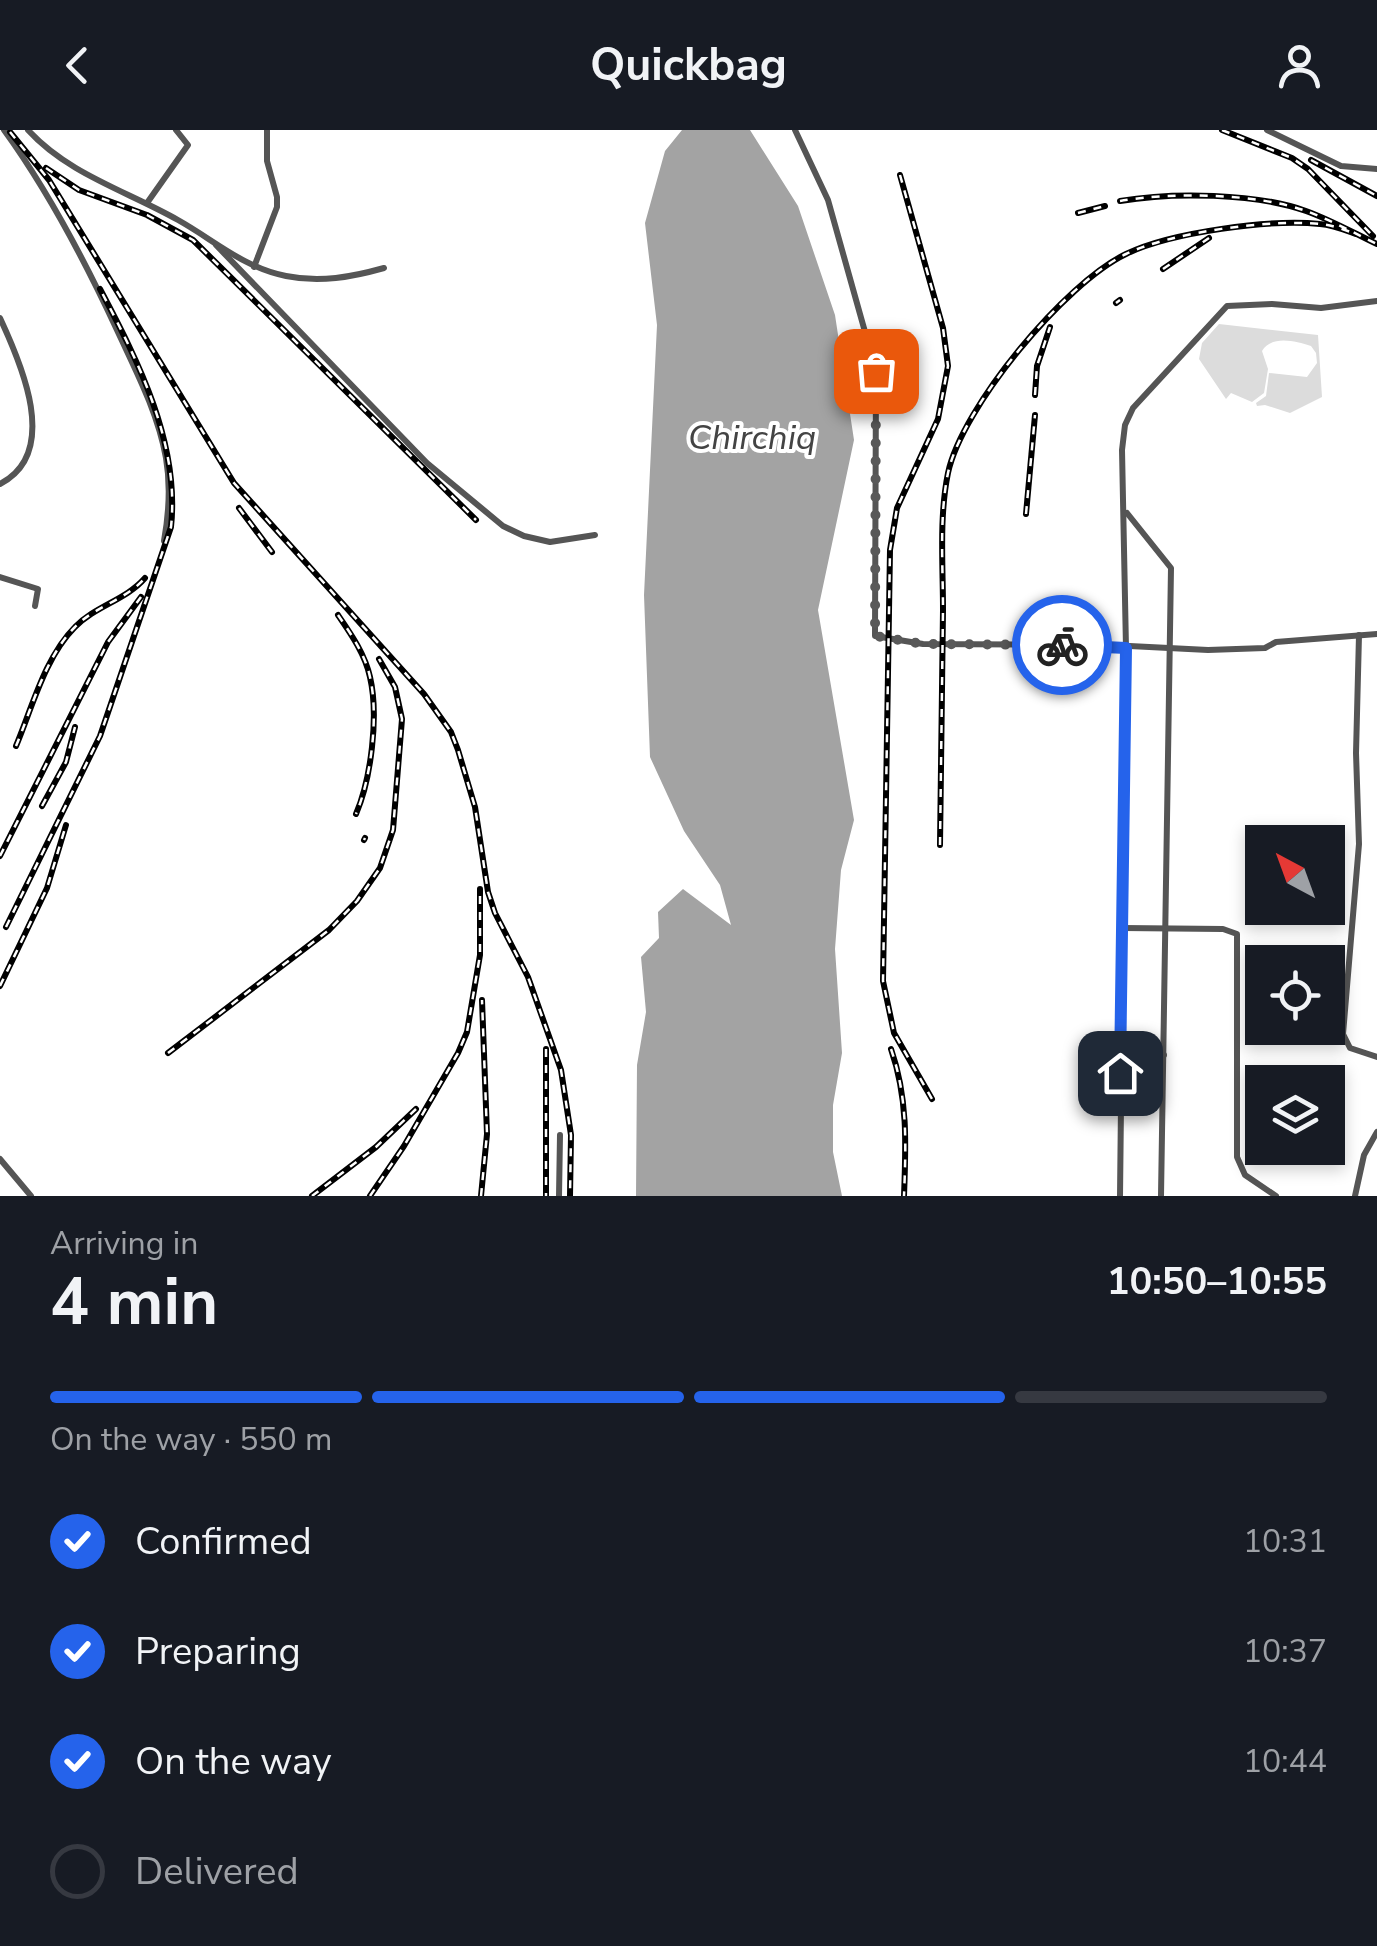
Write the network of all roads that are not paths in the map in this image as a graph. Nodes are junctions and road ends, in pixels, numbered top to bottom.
1 (4, 130) edge
2 (28, 130) edge
3 (176, 130) edge
4 (267, 130) edge
5 (795, 130) edge
6 (1267, 130) edge
7 (1377, 170) edge
8 (147, 204) junction
9 (216, 246) junction
10 (254, 267) junction
11 (384, 268) dead end
12 (1377, 300) edge
13 (0, 318) edge
14 (0, 484) edge
15 (1126, 511) junction
16 (595, 536) dead end
17 (164, 542) dead end
18 (0, 576) edge
19 (34, 606) dead end
20 (1377, 634) edge
21 (1359, 635) junction
22 (1126, 648) junction
23 (1170, 648) junction
24 (1123, 928) junction
25 (1165, 929) junction
26 (1164, 1055) junction
27 (1120, 1056) junction
28 (1377, 1056) edge
29 (1377, 1132) edge
30 (560, 1134) dead end
31 (0, 1159) edge
32 (31, 1196) edge
33 (559, 1196) edge
34 (1120, 1196) edge
35 (1161, 1196) edge
36 (1276, 1196) edge
37 (1355, 1196) edge

1 - 17 street
2 - 8 street
3 - 8 street
4 - 10 street
5 - 22 street
6 - 7 street
8 - 9 street
9 - 10 street
9 - 16 street
10 - 11 street
12 - 15 street
13 - 14 street
15 - 22 street
15 - 23 street
18 - 19 street
20 - 21 street
21 - 23 street
21 - 28 street
22 - 23 street
22 - 24 street
23 - 25 street
24 - 25 street
24 - 27 street
25 - 26 street
25 - 36 street
26 - 27 street
26 - 35 street
27 - 34 street
29 - 37 street
30 - 33 street
31 - 32 street

